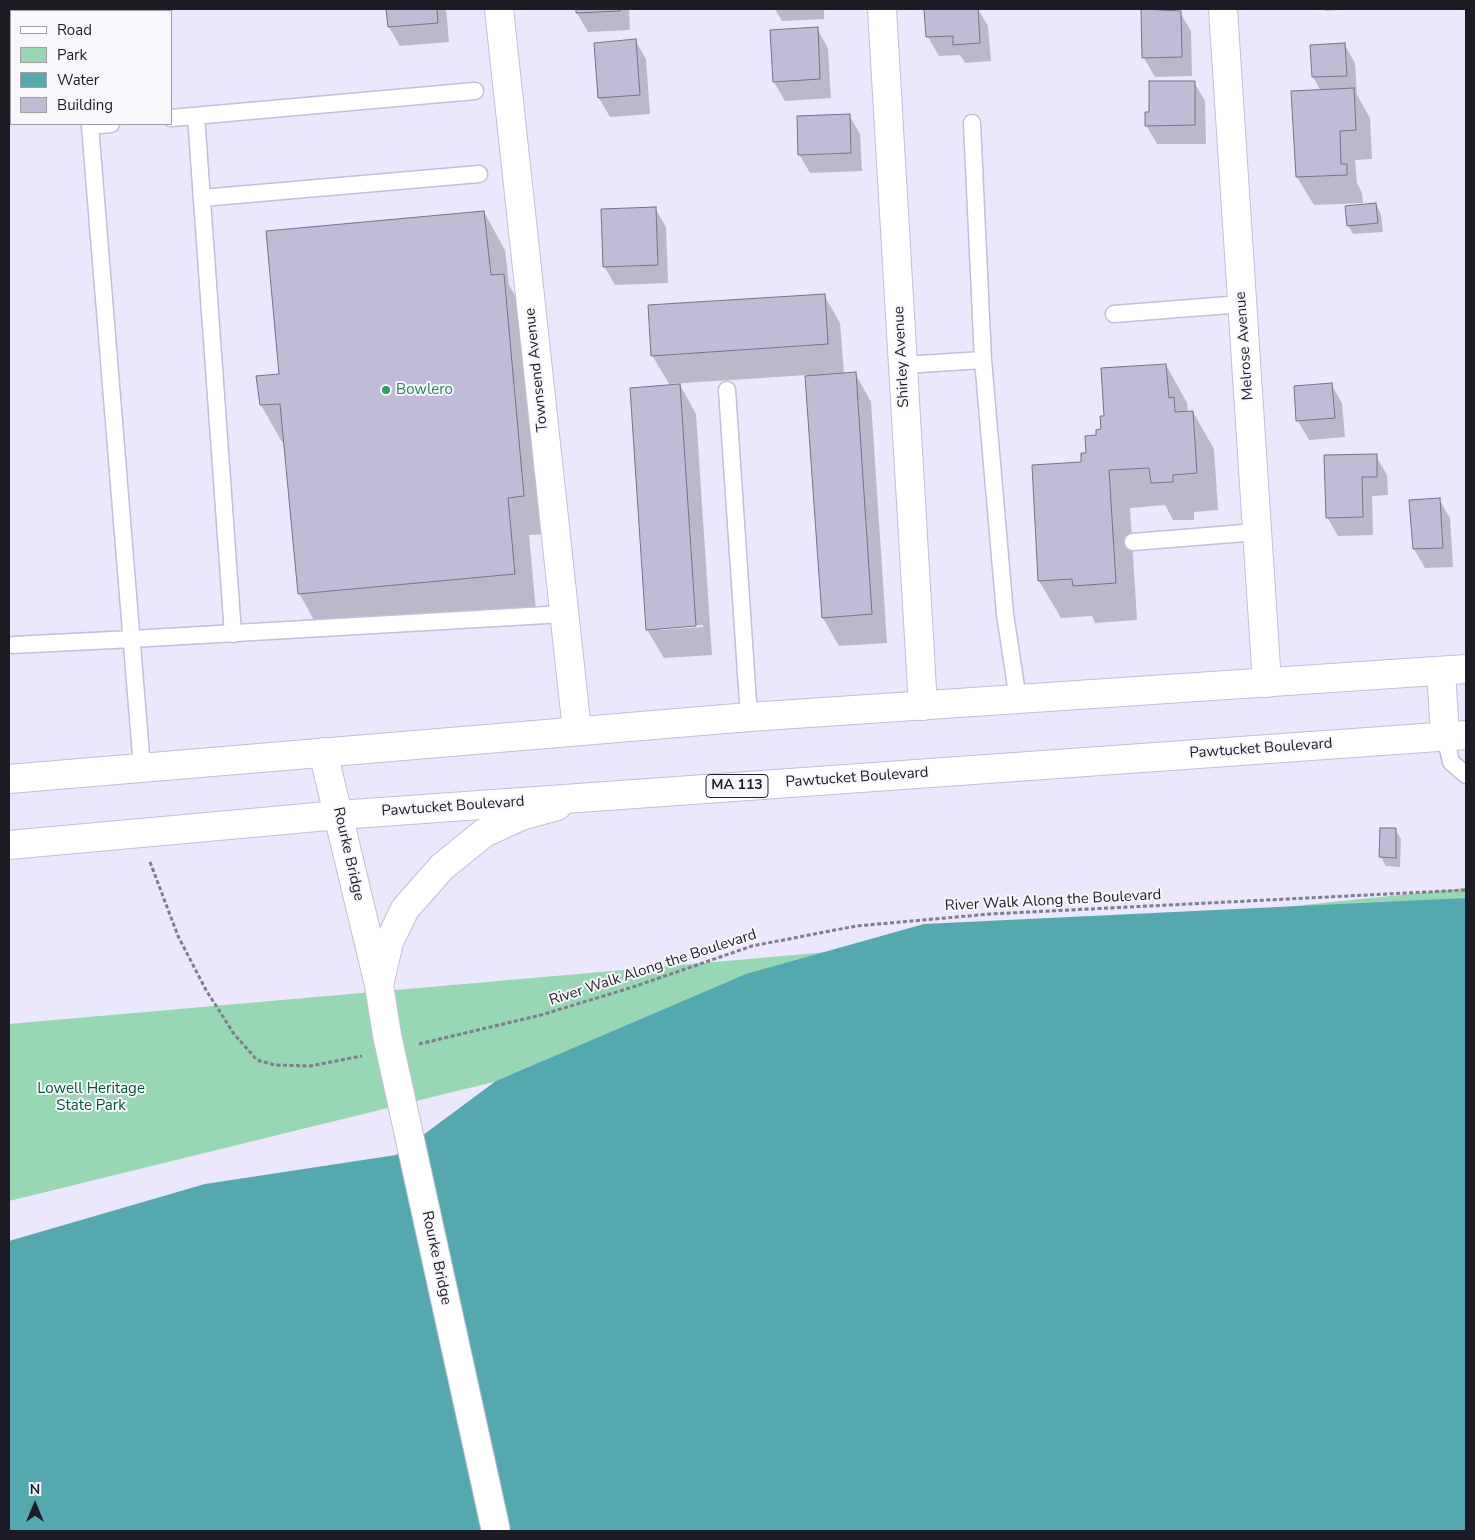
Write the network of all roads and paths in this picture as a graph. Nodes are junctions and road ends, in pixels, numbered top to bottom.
1 (499, 9) edge
2 (882, 9) edge
3 (1223, 9) edge
4 (475, 91) dead end
5 (196, 116) junction
6 (172, 118) edge
7 (972, 123) dead end
8 (100, 125) edge
9 (480, 174) dead end
10 (202, 198) junction
11 (1242, 304) junction
12 (1114, 314) dead end
13 (983, 360) junction
14 (903, 365) junction
15 (727, 390) dead end
16 (1257, 532) junction
17 (1133, 542) dead end
18 (564, 614) junction
19 (233, 634) junction
20 (132, 639) junction
21 (13, 645) dead end
22 (1454, 670) edge
23 (1267, 683) junction
24 (1018, 700) junction
25 (923, 706) junction
26 (749, 717) junction
27 (577, 732) junction
28 (1455, 735) edge
29 (323, 752) junction
30 (142, 768) junction
31 (1466, 775) edge
32 (9, 779) edge
33 (624, 794) junction
34 (339, 815) junction
35 (140, 833) junction
36 (9, 845) edge
37 (1466, 890) edge
38 (378, 985) junction
39 (413, 1046) dead end
40 (366, 1055) dead end
41 (496, 1531) edge

1 - 18 main road, Townsend Avenue
2 - 14 main road, Shirley Avenue
3 - 11 main road, Melrose Avenue
4 - 5 lane
5 - 6 lane
5 - 10 lane
7 - 13 lane
8 - 20 lane
9 - 10 lane
10 - 19 lane
11 - 12 lane
11 - 16 main road, Melrose Avenue
13 - 14 lane
13 - 24 lane
14 - 25 main road, Shirley Avenue
15 - 26 lane
16 - 17 lane
16 - 23 main road, Melrose Avenue
18 - 19 lane
18 - 27 main road, Townsend Avenue
19 - 20 lane
20 - 21 lane
20 - 30 lane
22 - 23 main road
22 - 28 main road
23 - 24 main road
24 - 25 main road
25 - 26 main road
26 - 27 main road
27 - 29 main road
28 - 31 lane
28 - 33 main road, Pawtucket Boulevard / MA 113
29 - 30 main road
29 - 34 main road, Rourke Bridge
30 - 32 main road
33 - 34 main road, Pawtucket Boulevard / MA 113
33 - 38 main road, Rourke Bridge
34 - 35 main road, Pawtucket Boulevard / MA 113
34 - 38 main road, Rourke Bridge
35 - 36 main road, Pawtucket Boulevard / MA 113
35 - 40 path
37 - 39 path, River Walk Along the Boulevard
38 - 41 main road, Rourke Bridge, bridge

